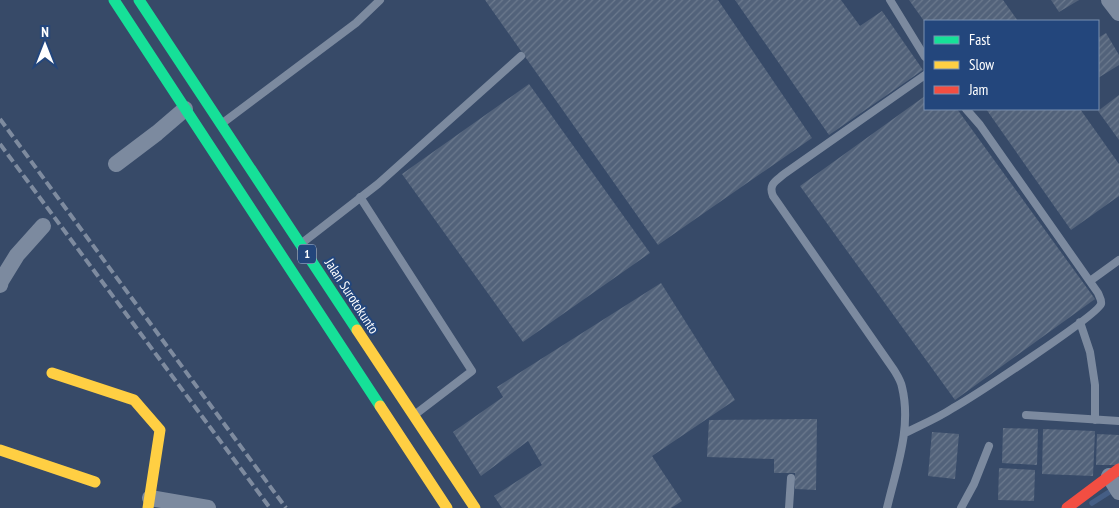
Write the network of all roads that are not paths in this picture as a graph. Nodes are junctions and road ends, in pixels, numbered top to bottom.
1 (114, 0) edge
2 (138, 0) edge
3 (380, 0) edge
4 (890, 0) edge
5 (1109, 0) edge
6 (1119, 13) edge
7 (924, 55) edge
8 (522, 56) dead end
9 (924, 76) edge
10 (185, 109) junction
11 (967, 110) edge
12 (221, 125) junction
13 (116, 164) dead end
14 (360, 197) junction
15 (43, 226) dead end
16 (292, 251) junction
17 (1119, 260) edge
18 (2, 277) edge
19 (1090, 281) junction
20 (1080, 322) junction
21 (52, 373) dead end
22 (1026, 415) dead end
23 (414, 416) junction
24 (1095, 420) junction
25 (1119, 421) edge
26 (905, 433) junction
27 (989, 446) dead end
28 (0, 450) edge
29 (791, 478) dead end
30 (1115, 479) edge
31 (95, 482) dead end
32 (149, 503) edge
33 (208, 508) edge
34 (447, 508) edge
35 (475, 508) edge
36 (789, 508) edge
37 (887, 508) edge
38 (961, 508) edge
39 (1067, 508) edge

1 - 10 main road, Jalan Surotokunto / 1
2 - 12 main road, Jalan Surotokunto / 1
3 - 12 lane
4 - 7 lane
5 - 6 street
8 - 14 lane
9 - 26 lane
10 - 13 street
10 - 16 main road, Jalan Surotokunto / 1
11 - 19 lane
12 - 16 main road, Jalan Surotokunto / 1
14 - 16 lane
14 - 23 lane
15 - 18 street
16 - 23 main road, Jalan Surotokunto / 1
16 - 34 main road, Jalan Surotokunto / 1
17 - 19 lane
19 - 20 lane
20 - 24 lane
20 - 26 lane
21 - 32 main road
22 - 24 lane
23 - 35 main road, Jalan Surotokunto / 1
24 - 25 lane
26 - 37 lane
27 - 38 lane
28 - 31 main road
29 - 36 lane
30 - 39 main road
32 - 33 street

